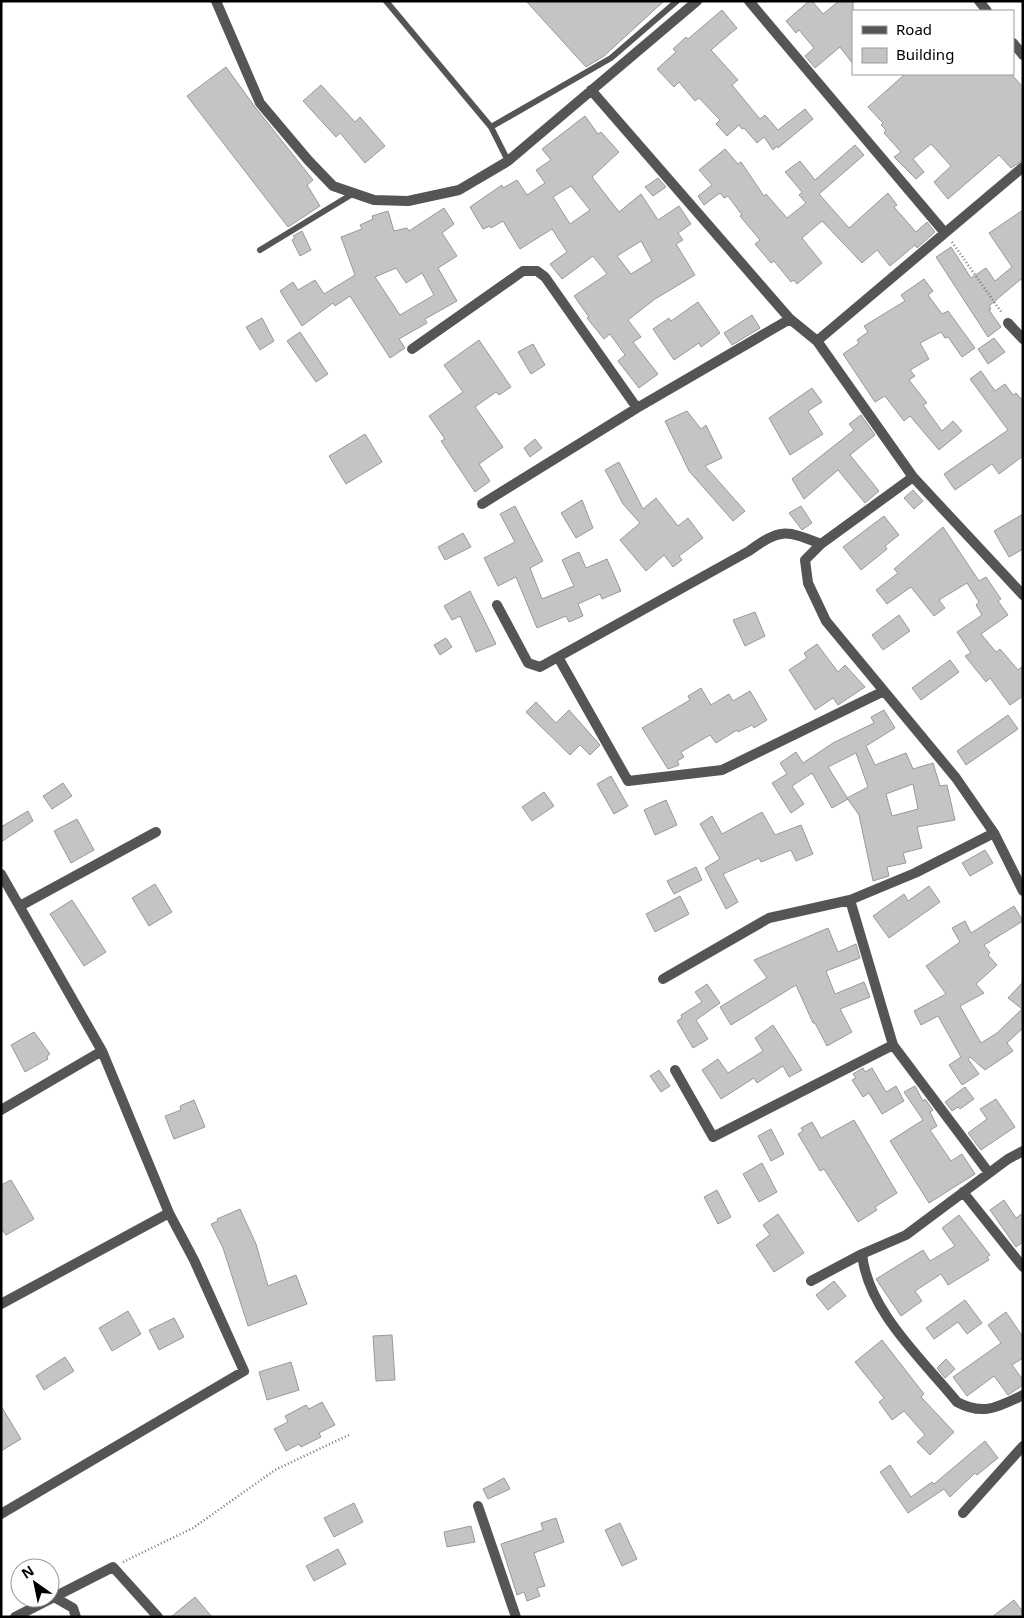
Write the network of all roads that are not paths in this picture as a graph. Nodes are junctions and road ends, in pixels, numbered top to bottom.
1 (216, 1) edge
2 (386, 1) edge
3 (677, 1) edge
4 (697, 1) edge
5 (748, 1) edge
6 (1014, 44) edge
7 (1023, 55) edge
8 (591, 90) junction
9 (492, 127) junction
10 (508, 161) junction
11 (1023, 168) edge
12 (355, 192) junction
13 (945, 233) junction
14 (260, 250) dead end
15 (790, 318) junction
16 (1008, 323) road end
17 (1023, 340) edge
18 (817, 341) junction
19 (412, 349) dead end
20 (637, 408) junction
21 (913, 477) junction
22 (482, 504) dead end
23 (821, 544) junction
24 (1023, 595) edge
25 (497, 605) dead end
26 (558, 657) junction
27 (884, 691) junction
28 (156, 832) dead end
29 (994, 833) junction
30 (1, 874) edge
31 (1023, 891) edge
32 (850, 900) junction
33 (20, 906) junction
34 (663, 979) dead end
35 (893, 1045) junction
36 (102, 1051) junction
37 (675, 1070) dead end
38 (1, 1110) edge
39 (1023, 1151) edge
40 (990, 1173) junction
41 (963, 1192) junction
42 (169, 1213) junction
43 (862, 1254) junction
44 (1023, 1267) edge
45 (811, 1280) dead end
46 (1, 1304) edge
47 (1023, 1395) edge
48 (1023, 1446) edge
49 (478, 1506) dead end
50 (964, 1513) dead end
51 (1, 1514) edge
52 (60, 1593) edge
53 (60, 1600) edge
54 (32, 1608) edge
55 (15, 1617) edge
56 (76, 1617) edge
57 (158, 1617) edge
58 (516, 1617) edge

1 - 12 street
2 - 9 lane
3 - 9 lane
4 - 8 street
5 - 13 street
6 - 7 street
8 - 10 street
8 - 15 street
9 - 10 lane
10 - 12 street
11 - 13 street
12 - 14 lane
13 - 18 street
15 - 18 street
15 - 20 street
16 - 17 street
18 - 21 street
19 - 20 street
20 - 22 street
21 - 23 street
21 - 24 street
23 - 26 street
23 - 27 street
25 - 26 street
26 - 27 street
27 - 29 street
28 - 33 street
29 - 31 street
29 - 32 street
30 - 33 street
32 - 34 street
32 - 35 street
33 - 36 street
35 - 37 street
35 - 40 street
36 - 38 street
36 - 42 street
39 - 40 street
40 - 41 street
41 - 43 street
41 - 44 street
42 - 46 street
42 - 51 street
43 - 45 street
43 - 47 street
48 - 50 street
49 - 58 street
52 - 57 street
53 - 56 street
54 - 55 street

